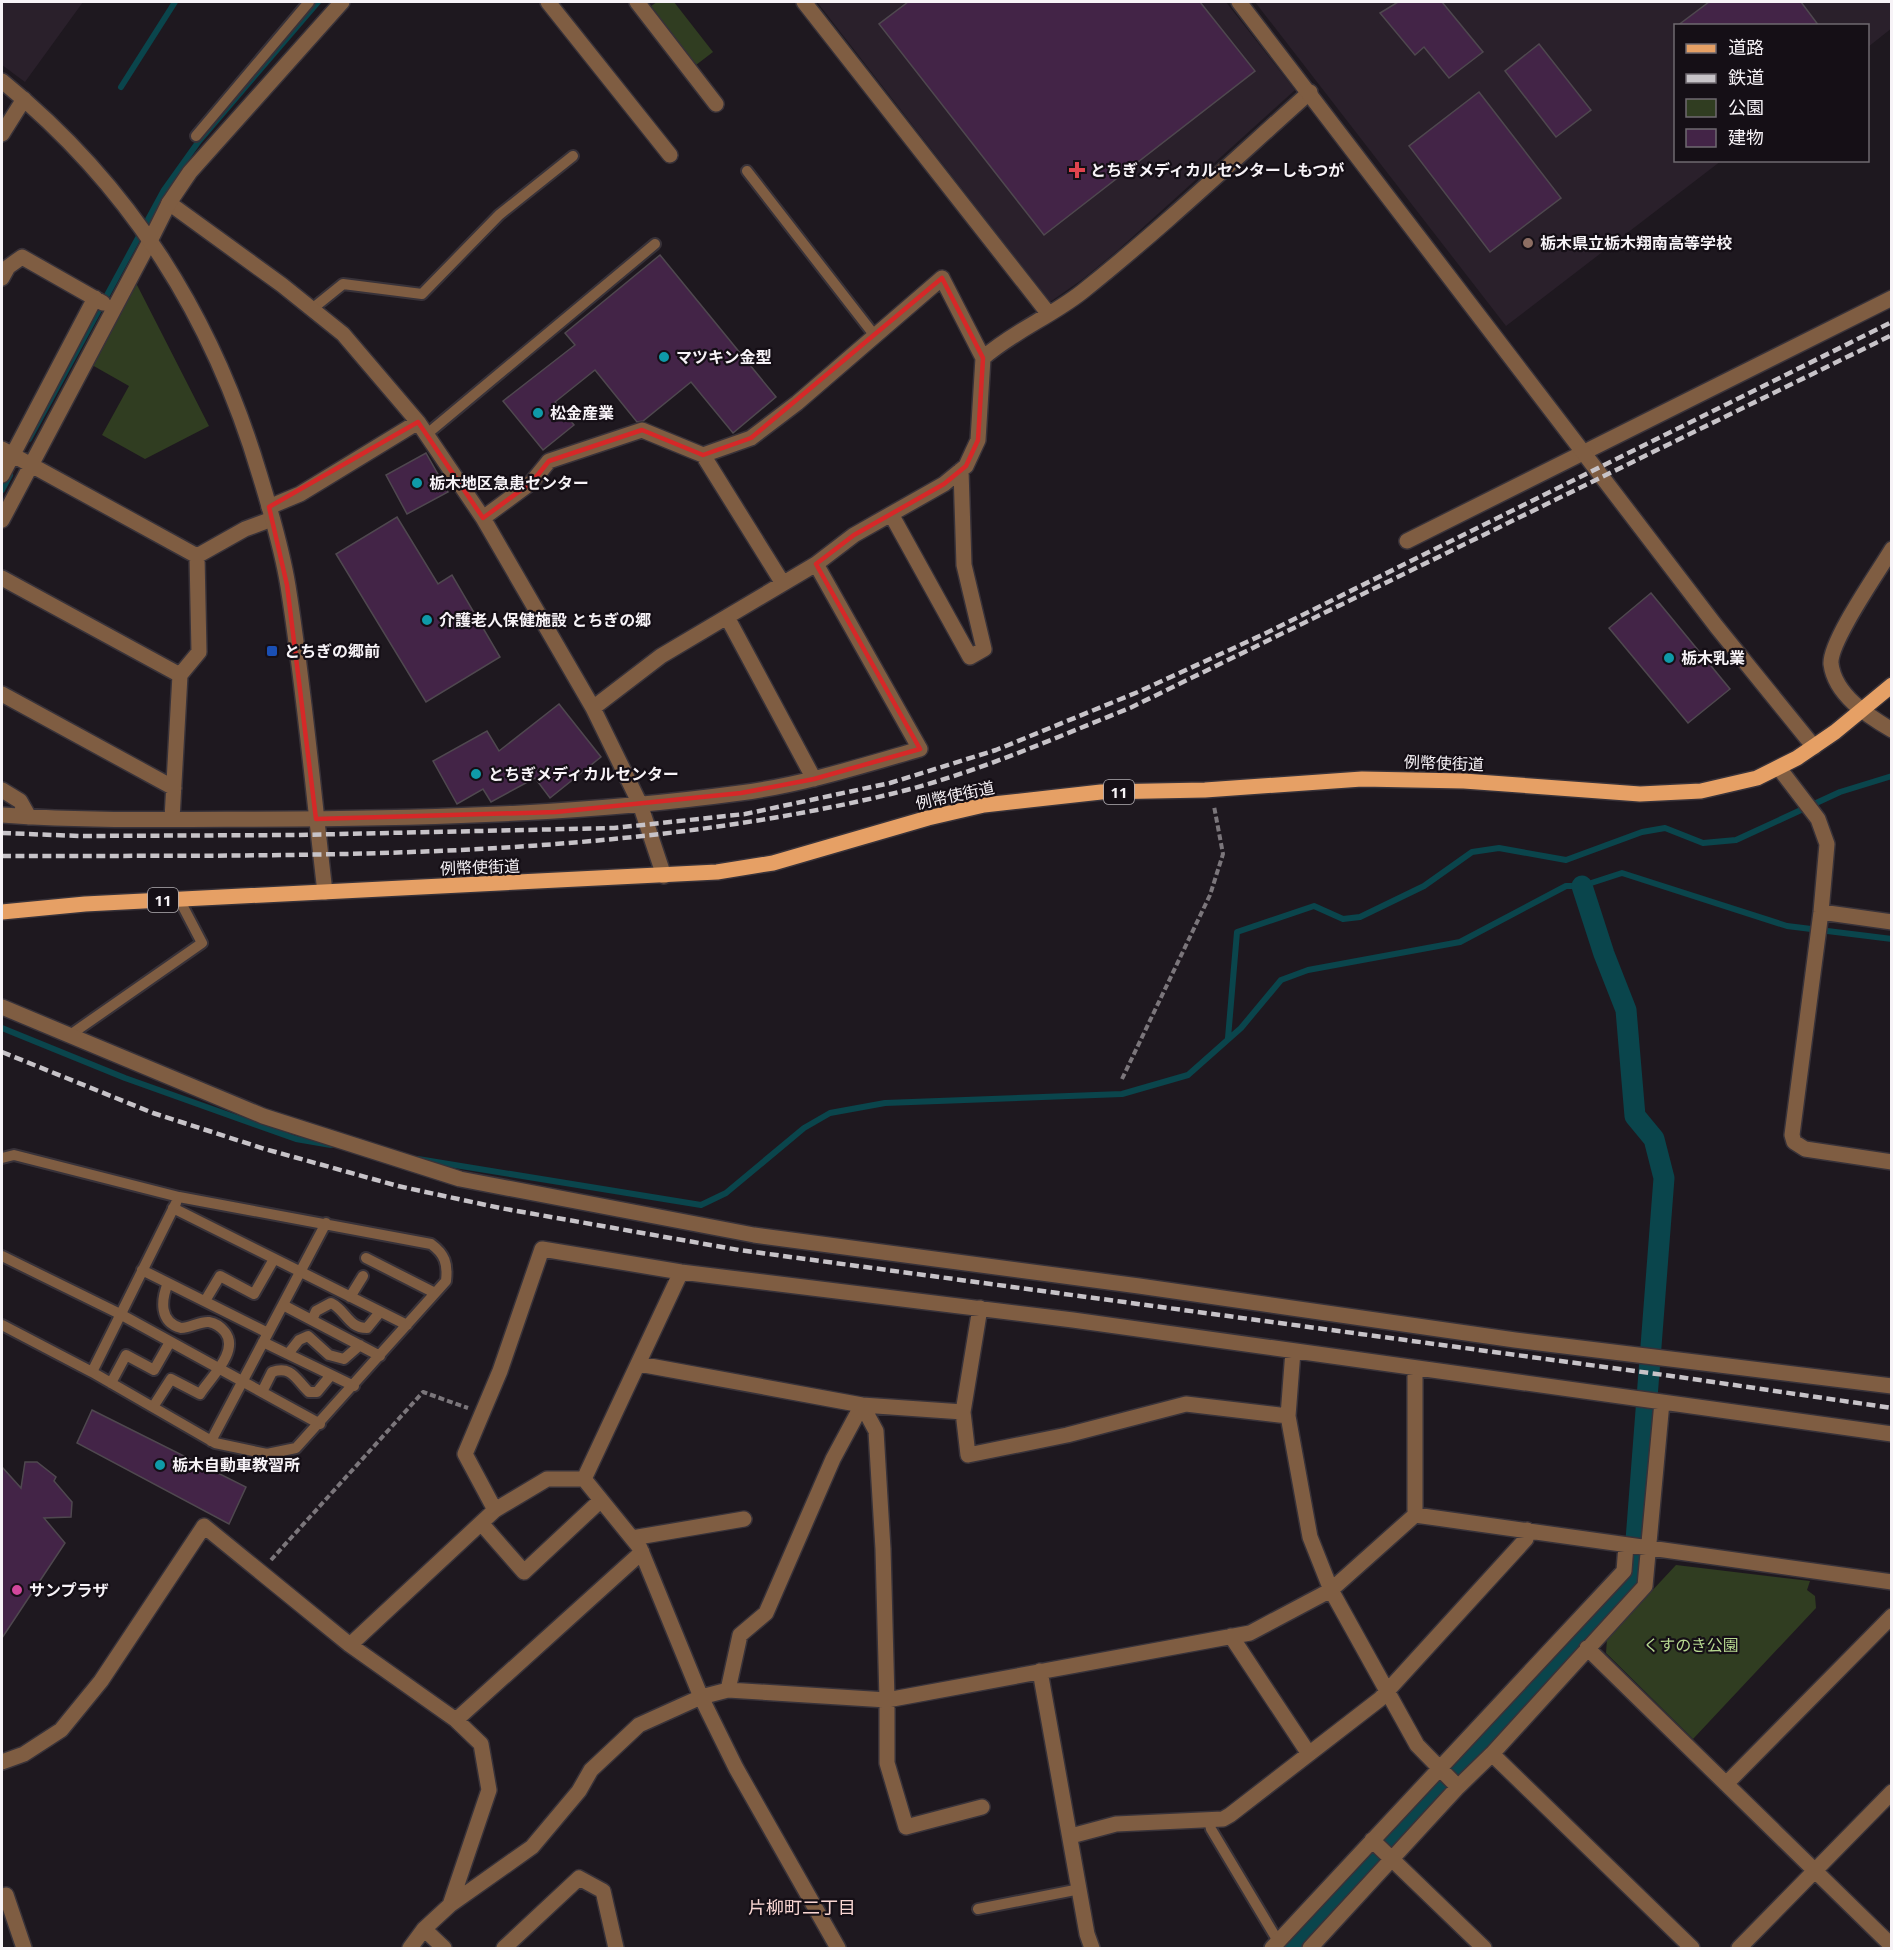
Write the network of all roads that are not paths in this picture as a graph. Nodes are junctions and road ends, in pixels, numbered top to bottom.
1 (309, 2) edge
2 (342, 2) edge
3 (548, 2) edge
4 (637, 2) edge
5 (804, 2) edge
6 (1239, 2) edge
7 (2, 81) edge
8 (1310, 92) junction
9 (24, 99) junction
10 (716, 104) dead end
11 (2, 134) edge
12 (196, 136) dead end
13 (670, 155) dead end
14 (573, 156) dead end
15 (747, 171) dead end
16 (169, 203) junction
17 (151, 239) junction
18 (655, 244) dead end
19 (2, 278) edge
20 (95, 298) junction
21 (1892, 298) edge
22 (114, 309) junction
23 (312, 309) junction
24 (1048, 313) junction
25 (875, 336) junction
26 (983, 358) junction
27 (423, 428) junction
28 (7, 452) edge
29 (1584, 452) junction
30 (703, 455) junction
31 (31, 465) junction
32 (961, 470) junction
33 (2, 475) edge
34 (271, 513) junction
35 (891, 514) junction
36 (483, 518) junction
37 (2, 520) edge
38 (1407, 541) dead end
39 (1892, 549) edge
40 (197, 556) junction
41 (816, 564) junction
42 (2, 578) edge
43 (782, 582) junction
44 (727, 617) junction
45 (180, 675) junction
46 (1892, 685) edge
47 (2, 694) edge
48 (593, 708) junction
49 (1860, 711) junction
50 (1892, 730) edge
51 (1814, 747) junction
52 (1779, 768) junction
53 (814, 779) junction
54 (174, 788) junction
55 (2, 790) edge
56 (640, 804) junction
57 (2, 815) edge
58 (29, 817) junction
59 (172, 819) junction
60 (316, 819) junction
61 (664, 876) junction
62 (324, 892) junction
63 (180, 899) junction
64 (2, 912) edge
65 (1821, 912) junction
66 (1892, 922) edge
67 (2, 1007) edge
68 (70, 1035) junction
69 (2, 1150) edge
70 (14, 1155) junction
71 (2, 1158) edge
72 (1892, 1162) edge
73 (179, 1197) junction
74 (173, 1208) junction
75 (326, 1223) junction
76 (2, 1256) edge
77 (366, 1258) dead end
78 (274, 1259) junction
79 (142, 1270) junction
80 (681, 1272) junction
81 (363, 1276) dead end
82 (168, 1283) junction
83 (435, 1293) junction
84 (350, 1297) junction
85 (205, 1302) junction
86 (283, 1305) junction
87 (980, 1308) junction
88 (380, 1312) junction
89 (120, 1314) junction
90 (312, 1320) junction
91 (2, 1325) edge
92 (406, 1325) junction
93 (265, 1338) junction
94 (170, 1342) junction
95 (360, 1345) junction
96 (1293, 1351) junction
97 (288, 1354) junction
98 (380, 1356) junction
99 (639, 1364) junction
100 (1415, 1368) junction
101 (220, 1369) junction
102 (92, 1372) junction
103 (331, 1375) junction
104 (111, 1383) junction
105 (354, 1386) junction
106 (1892, 1386) edge
107 (262, 1392) junction
108 (1662, 1402) junction
109 (862, 1405) junction
110 (153, 1407) junction
111 (963, 1412) junction
112 (1288, 1416) junction
113 (320, 1424) junction
114 (1892, 1434) edge
115 (211, 1441) junction
116 (584, 1479) junction
117 (601, 1500) junction
118 (495, 1510) junction
119 (1415, 1515) junction
120 (744, 1519) dead end
121 (481, 1523) junction
122 (1527, 1530) junction
123 (632, 1538) junction
124 (1626, 1545) junction
125 (1647, 1546) junction
126 (642, 1552) junction
127 (1892, 1582) edge
128 (1331, 1590) junction
129 (1892, 1616) edge
130 (1231, 1636) junction
131 (350, 1645) junction
132 (1587, 1648) junction
133 (1040, 1671) junction
134 (728, 1690) junction
135 (1388, 1691) junction
136 (701, 1697) junction
137 (887, 1700) junction
138 (456, 1720) junction
139 (1309, 1754) junction
140 (1492, 1754) junction
141 (2, 1762) edge
142 (1439, 1768) junction
143 (1726, 1784) junction
144 (1458, 1787) junction
145 (1892, 1792) edge
146 (982, 1807) dead end
147 (1209, 1819) junction
148 (1071, 1836) junction
149 (1372, 1840) junction
150 (1393, 1860) junction
151 (1816, 1870) junction
152 (1080, 1889) junction
153 (6, 1895) dead end
154 (450, 1905) junction
155 (978, 1909) dead end
156 (424, 1929) junction
157 (1278, 1946) edge
158 (1892, 1946) edge
159 (24, 1948) edge
160 (410, 1948) edge
161 (444, 1948) edge
162 (504, 1948) edge
163 (616, 1948) edge
164 (838, 1948) edge
165 (1092, 1948) edge
166 (1310, 1948) edge
167 (1484, 1948) edge
168 (1692, 1948) edge
169 (1739, 1948) edge

1 - 12 lane
2 - 16 street
3 - 13 street
4 - 10 street
5 - 24 street
6 - 8 street
7 - 9 street
8 - 24 street
8 - 29 street
9 - 11 street
9 - 17 street
14 - 23 lane
15 - 25 lane
16 - 17 street
16 - 23 street
17 - 22 street
17 - 34 street
18 - 27 lane
19 - 20 street
20 - 22 street
20 - 28 street
21 - 29 street
22 - 31 street
23 - 27 street
24 - 26 street
25 - 26 street
25 - 30 street
26 - 32 street
27 - 34 street
27 - 36 street
28 - 31 street
28 - 33 street
29 - 38 street
29 - 51 street
30 - 36 street
30 - 43 street
31 - 37 street
31 - 40 street
32 - 35 street
32 - 35 street
34 - 40 street
34 - 60 street
35 - 41 street
36 - 48 street
39 - 49 street
40 - 45 street
41 - 43 street
41 - 53 street
42 - 45 street
43 - 44 street
44 - 48 street
44 - 53 street
45 - 54 street
46 - 49 main road, 例幣使街道 / 11
47 - 54 street
48 - 56 street
49 - 50 street
49 - 51 main road, 例幣使街道 / 11
51 - 52 main road, 例幣使街道 / 11
52 - 61 main road, 例幣使街道 / 11
52 - 65 street
53 - 56 street
54 - 59 street
55 - 58 street
56 - 60 street
56 - 61 street
57 - 58 street
58 - 59 street
59 - 60 street
60 - 62 street
61 - 62 main road, 例幣使街道 / 11
62 - 63 main road, 例幣使街道 / 11
63 - 64 main road, 例幣使街道 / 11
63 - 68 lane
65 - 66 street
65 - 72 street
67 - 68 street
68 - 106 street
69 - 70 lane
70 - 71 lane
70 - 73 lane
73 - 74 lane
73 - 75 lane
74 - 78 lane
74 - 79 lane
75 - 83 lane
75 - 86 lane
76 - 89 lane
77 - 83 lane
78 - 84 lane
78 - 85 lane
79 - 82 lane
79 - 89 lane
80 - 87 street
80 - 99 street
80 - 118 street
81 - 84 lane
82 - 85 lane
82 - 101 lane
83 - 92 lane
84 - 88 lane
85 - 93 lane
86 - 90 lane
86 - 93 lane
87 - 96 street
87 - 111 street
88 - 90 lane
88 - 92 lane
89 - 94 lane
89 - 102 lane
90 - 95 lane
91 - 102 lane
92 - 98 lane
93 - 97 lane
93 - 115 lane
94 - 101 lane
94 - 104 lane
95 - 97 lane
95 - 98 lane
96 - 100 street
96 - 112 street
97 - 103 lane
98 - 105 lane
99 - 109 street
99 - 116 street
100 - 108 street
100 - 119 street
101 - 107 lane
101 - 110 lane
102 - 104 lane
103 - 105 lane
103 - 107 lane
104 - 110 lane
105 - 113 lane
107 - 113 lane
108 - 114 street
108 - 125 street
109 - 111 street
109 - 134 street
109 - 137 street
110 - 115 lane
111 - 112 street
112 - 128 street
113 - 115 lane
116 - 117 street
116 - 118 street
117 - 121 street
117 - 123 street
118 - 121 street
119 - 122 street
119 - 128 street
120 - 123 street
121 - 131 street
122 - 124 street
122 - 135 street
123 - 126 street
124 - 125 street
124 - 142 street
125 - 127 street
125 - 132 street
126 - 136 street
126 - 138 street
128 - 130 street
128 - 135 street
129 - 143 street
130 - 133 street
130 - 139 street
131 - 138 street
131 - 141 street
132 - 140 street
132 - 143 street
133 - 137 street
133 - 148 street
134 - 136 street
134 - 137 street
135 - 139 street
135 - 142 street
136 - 154 street
136 - 164 street
137 - 146 street
138 - 154 street
139 - 147 street
140 - 144 street
140 - 168 street
142 - 144 street
142 - 149 street
143 - 151 street
144 - 150 street
145 - 151 street
147 - 148 street
147 - 157 lane
148 - 152 street
149 - 150 street
149 - 157 street
150 - 166 street
150 - 167 street
151 - 158 street
151 - 169 street
152 - 155 lane
152 - 165 street
153 - 159 street
154 - 156 street
156 - 160 street
156 - 161 street
162 - 163 street

